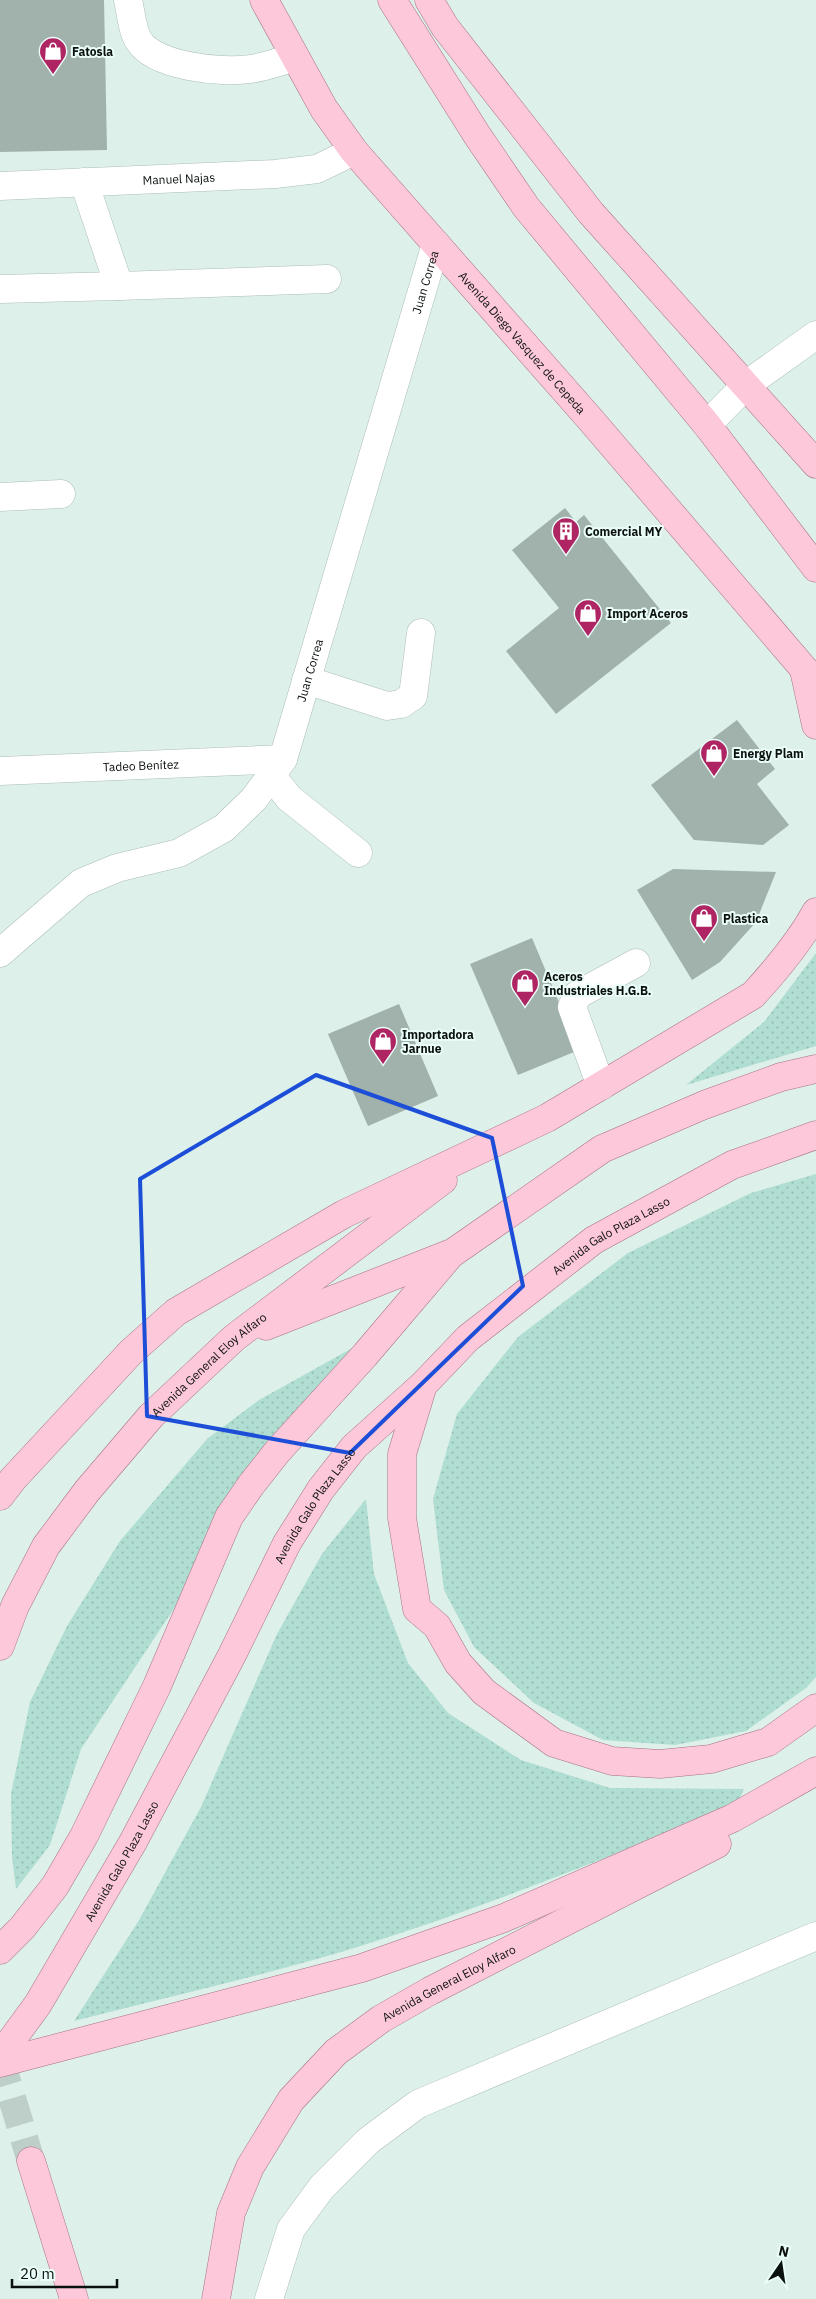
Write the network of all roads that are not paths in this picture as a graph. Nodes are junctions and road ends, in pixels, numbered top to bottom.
1 (128, 0) edge
2 (264, 0) edge
3 (392, 0) edge
4 (429, 0) edge
5 (295, 57) junction
6 (354, 151) junction
7 (84, 182) junction
8 (0, 186) edge
9 (436, 244) junction
10 (327, 279) dead end
11 (119, 286) junction
12 (0, 290) edge
13 (816, 335) edge
14 (746, 385) junction
15 (707, 425) junction
16 (816, 464) edge
17 (61, 494) dead end
18 (0, 497) edge
19 (816, 568) edge
20 (421, 633) dead end
21 (810, 676) edge
22 (306, 680) junction
23 (816, 725) edge
24 (277, 767) junction
25 (0, 771) edge
26 (358, 853) dead end
27 (816, 912) edge
28 (0, 953) edge
29 (636, 963) dead end
30 (816, 1069) edge
31 (601, 1086) junction
32 (816, 1135) edge
33 (488, 1146) junction
34 (451, 1254) junction
35 (234, 1338) junction
36 (423, 1384) junction
37 (4, 1481) edge
38 (0, 1646) edge
39 (816, 1708) edge
40 (816, 1771) edge
41 (816, 1793) edge
42 (816, 1936) edge
43 (0, 1950) edge
44 (0, 2056) edge
45 (0, 2063) edge
46 (30, 2161) tunnel mouth
47 (74, 2299) edge
48 (216, 2299) edge
49 (268, 2299) edge

1 - 5 street
2 - 5 main road, Avenida Diego Vasquez de Cepeda
3 - 15 main road
4 - 14 main road
5 - 6 main road, Avenida Diego Vasquez de Cepeda
6 - 7 street, Manuel Najas
6 - 9 main road, Avenida Diego Vasquez de Cepeda
7 - 8 street, Manuel Najas
7 - 11 street
9 - 21 main road, Avenida Diego Vasquez de Cepeda
9 - 22 street, Juan Correa
10 - 11 street
11 - 12 street
13 - 14 street
14 - 15 street
14 - 16 main road
15 - 19 main road
17 - 18 street
20 - 22 street
21 - 23 main road
22 - 24 street, Juan Correa
24 - 25 street, Tadeo Benítez
24 - 26 street
24 - 28 street, Juan Correa
27 - 31 main road
29 - 31 street
30 - 34 main road
31 - 33 main road
32 - 36 main road, Avenida Galo Plaza Lasso
33 - 35 main road, Avenida General Eloy Alfaro
33 - 37 main road
34 - 35 main road
34 - 43 main road
35 - 38 main road, Avenida General Eloy Alfaro
36 - 39 main road
36 - 44 main road, Avenida Galo Plaza Lasso
40 - 45 main road
41 - 48 main road, Avenida General Eloy Alfaro
42 - 49 street
46 - 47 main road

